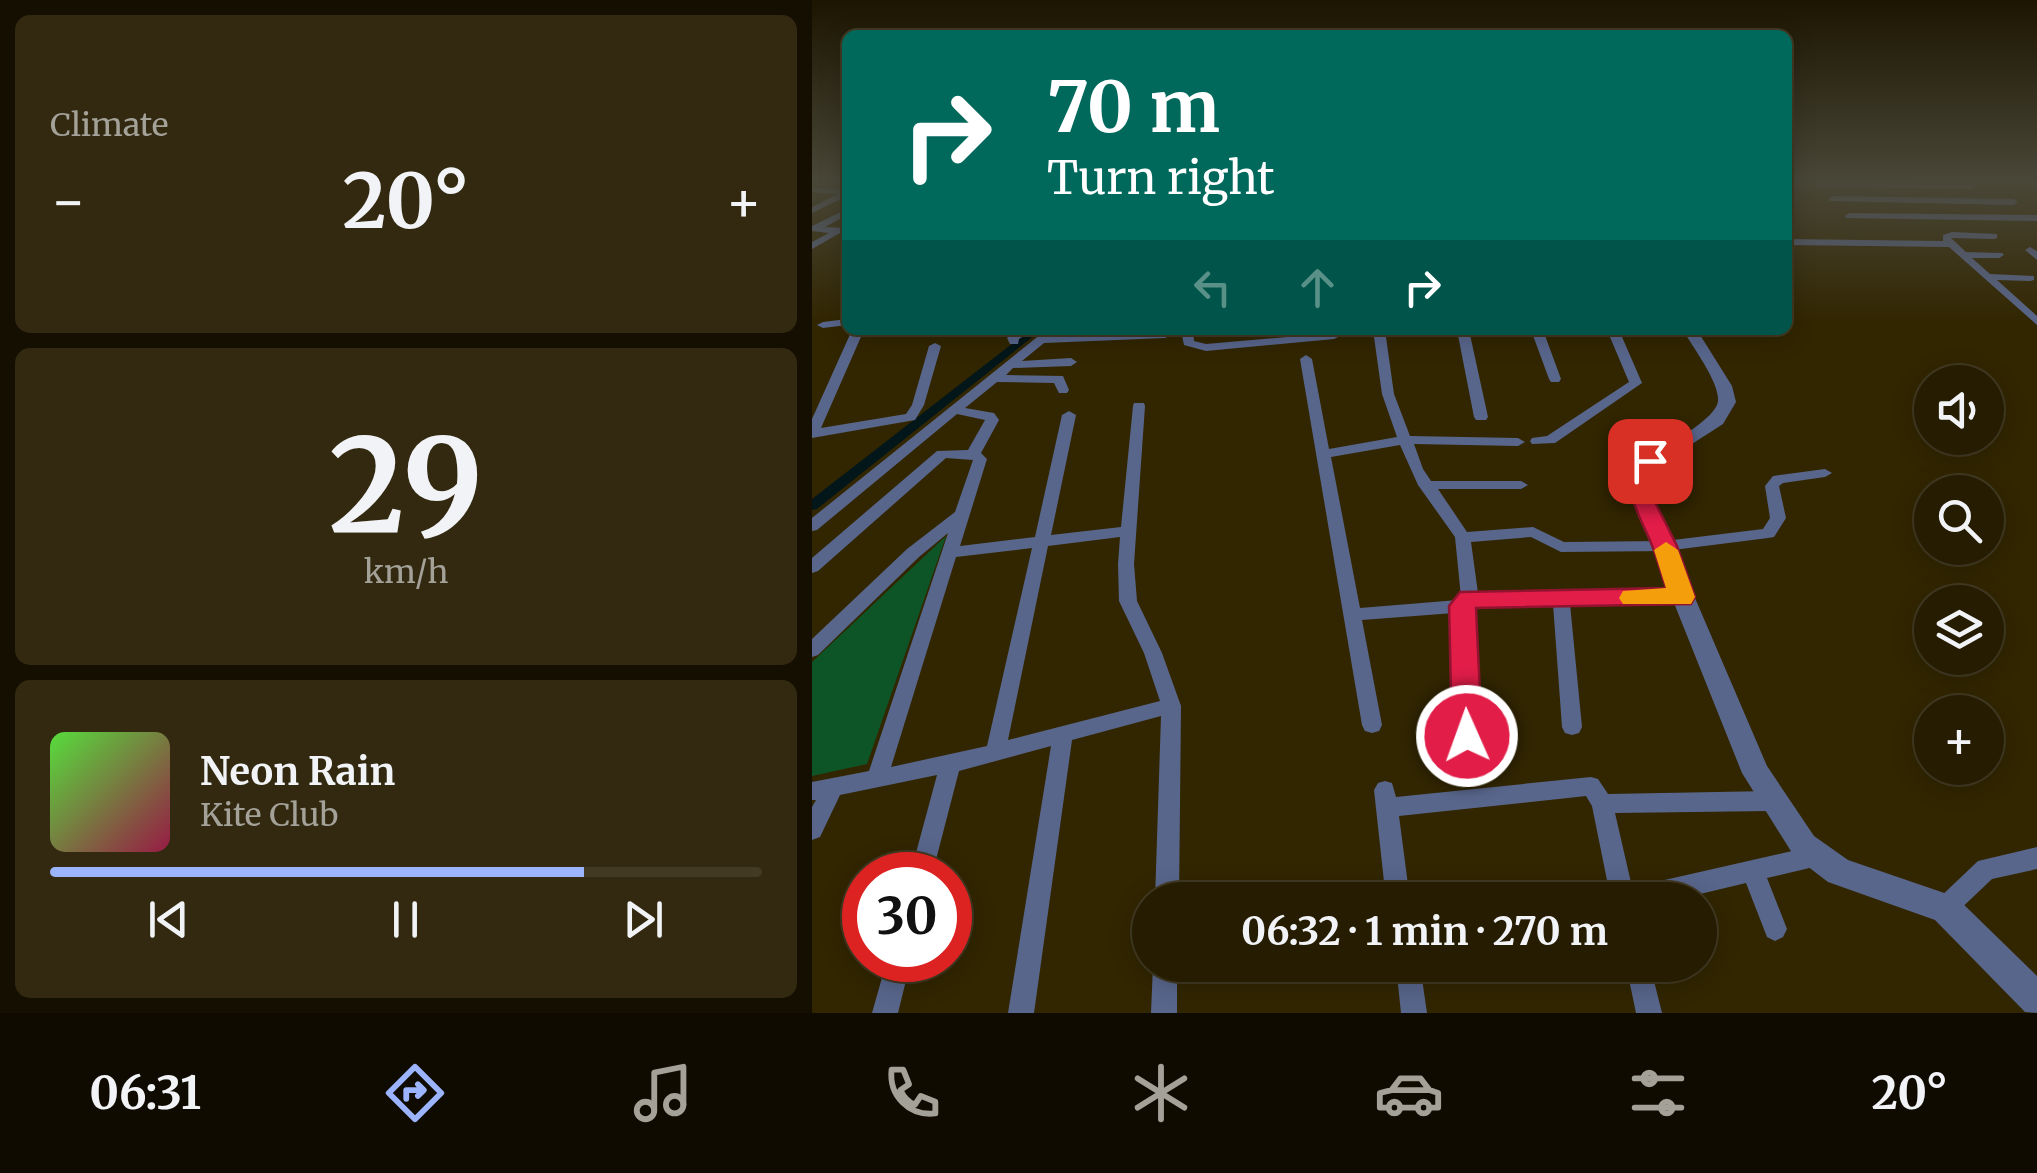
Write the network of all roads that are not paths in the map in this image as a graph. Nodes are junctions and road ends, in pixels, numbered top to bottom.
1 (1858, 228) edge
2 (813, 229) edge
3 (842, 230) edge
4 (842, 231) edge
5 (1994, 236) dead end
6 (1856, 240) junction
7 (842, 241) edge
8 (1792, 242) edge
9 (815, 244) edge
10 (1948, 244) junction
11 (2036, 249) edge
12 (1964, 255) junction
13 (1999, 255) dead end
14 (2036, 257) edge
15 (1988, 277) junction
16 (2030, 278) dead end
17 (2018, 305) junction
18 (2036, 305) edge
19 (2036, 322) edge
20 (842, 323) edge
21 (824, 325) dead end
22 (856, 335) edge
23 (1187, 335) edge
24 (1380, 335) edge
25 (1464, 335) edge
26 (1539, 335) edge
27 (1615, 335) edge
28 (1693, 335) edge
29 (1165, 336) dead end
30 (1334, 336) dead end
31 (1033, 338) edge
32 (935, 346) dead end
33 (1306, 359) dead end
34 (1071, 362) dead end
35 (1010, 365) junction
36 (994, 378) junction
37 (1555, 379) dead end
38 (1063, 390) dead end
39 (1139, 406) dead end
40 (955, 410) junction
41 (1068, 415) dead end
42 (1481, 417) dead end
43 (812, 434) edge
44 (1406, 440) junction
45 (1537, 441) dead end
46 (1518, 442) dead end
47 (973, 454) junction
48 (1323, 454) junction
49 (1825, 472) dead end
50 (1425, 485) junction
51 (1522, 485) dead end
52 (961, 514) junction
53 (812, 526) edge
54 (1129, 531) junction
55 (1463, 537) junction
56 (1042, 542) junction
57 (1665, 546) junction
58 (949, 553) junction
59 (812, 566) edge
60 (1682, 597) junction
61 (1561, 598) junction
62 (1466, 602) junction
63 (1352, 615) junction
64 (812, 650) edge
65 (1171, 706) junction
66 (1372, 724) dead end
67 (1572, 727) dead end
68 (1063, 734) junction
69 (1467, 736) dead end
70 (996, 751) junction
71 (950, 764) junction
72 (877, 778) junction
73 (822, 789) edge
74 (1772, 801) junction
75 (1602, 804) junction
76 (812, 830) edge
77 (927, 852) edge
78 (1814, 857) junction
79 (2036, 858) edge
80 (1753, 870) junction
81 (1166, 882) edge
82 (1396, 882) edge
83 (1619, 882) edge
84 (1702, 882) edge
85 (1945, 908) junction
86 (1775, 929) dead end
87 (893, 982) edge
88 (1165, 982) edge
89 (1410, 982) edge
90 (1642, 982) edge
91 (2036, 1000) edge
92 (885, 1013) edge
93 (1022, 1013) edge
94 (1164, 1013) edge
95 (1414, 1013) edge
96 (1648, 1013) edge

1 - 6 street
2 - 3 street
4 - 9 street
5 - 10 street
6 - 8 street
6 - 10 street
7 - 9 street
10 - 12 street
11 - 14 street
12 - 13 street
12 - 15 street
15 - 16 street
15 - 17 street
17 - 18 street
17 - 19 street
20 - 21 street
22 - 43 street
23 - 30 street
24 - 44 street
25 - 42 street
26 - 37 street
27 - 45 street
28 - 57 street
29 - 31 street
31 - 35 street
32 - 43 street
33 - 48 street
34 - 35 street
35 - 36 street
36 - 38 street
36 - 40 street
39 - 54 street
40 - 47 street
40 - 53 street
41 - 56 street
44 - 46 street
44 - 48 street
44 - 50 street
47 - 52 street
47 - 59 street
48 - 63 street
49 - 57 street
50 - 51 street
50 - 55 street
52 - 58 street
52 - 64 street
54 - 56 street
54 - 65 street
55 - 57 street
55 - 62 street
56 - 58 street
56 - 70 street
57 - 60 street
58 - 72 street
60 - 61 street
60 - 74 street
61 - 62 street
61 - 67 street
62 - 63 street
62 - 69 street
63 - 66 street
65 - 68 street
65 - 81 street
68 - 70 street
68 - 93 street
70 - 71 street
71 - 72 street
71 - 77 street
72 - 73 street
73 - 76 street
74 - 75 street
74 - 78 street
75 - 82 street
75 - 83 street
78 - 80 street
78 - 85 street
79 - 85 street
80 - 84 street
80 - 86 street
85 - 91 street
87 - 92 street
88 - 94 street
89 - 95 street
90 - 96 street

